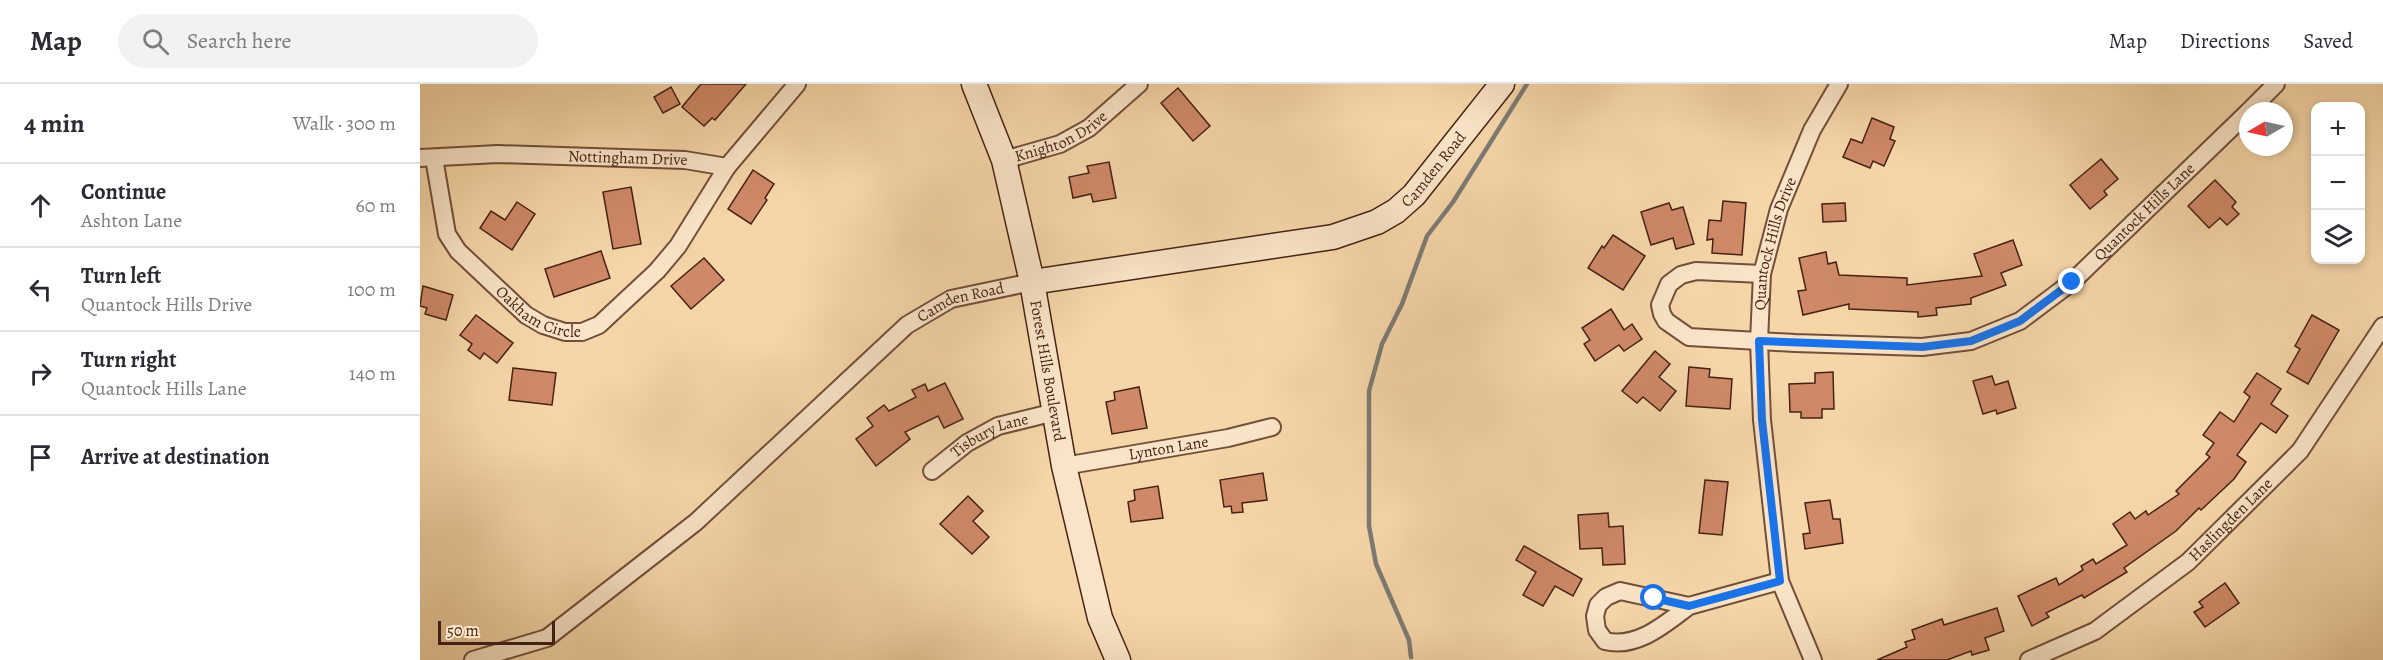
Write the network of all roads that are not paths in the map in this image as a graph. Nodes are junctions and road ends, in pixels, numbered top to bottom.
1 (797, 84) edge
2 (974, 84) edge
3 (1139, 84) edge
4 (1502, 84) edge
5 (1839, 84) edge
6 (2276, 84) edge
7 (2259, 102) edge
8 (2239, 122) edge
9 (427, 158) edge
10 (1004, 160) junction
11 (727, 167) junction
12 (1762, 274) junction
13 (1032, 282) junction
14 (2383, 326) edge
15 (1759, 341) junction
16 (1055, 412) junction
17 (1272, 427) dead end
18 (1064, 466) junction
19 (932, 471) dead end
20 (1780, 581) junction
21 (1689, 606) junction
22 (473, 660) edge
23 (1118, 660) edge
24 (1813, 660) edge
25 (2029, 660) edge

1 - 11 street
2 - 10 main road, Forest Hills Boulevard
3 - 10 street, Knighton Drive
4 - 13 main road, Camden Road
5 - 12 street, Quantock Hills Drive
6 - 7 street, Quantock Hills Lane
8 - 15 street, Quantock Hills Lane
9 - 11 street, Nottingham Drive
9 - 11 street, Oakham Circle
10 - 13 main road, Forest Hills Boulevard
12 - 15 street, Quantock Hills Drive
12 - 15 street, Quantock Hills Lane
13 - 16 main road, Forest Hills Boulevard
13 - 22 street, Camden Road
14 - 25 street, Haslingden Lane
15 - 20 street, Quantock Hills Drive
16 - 18 main road, Forest Hills Boulevard
16 - 19 street, Tisbury Lane
17 - 18 street, Lynton Lane
18 - 23 main road, Forest Hills Boulevard
20 - 21 street
20 - 24 street, Quantock Hills Drive
21 - 21 street

